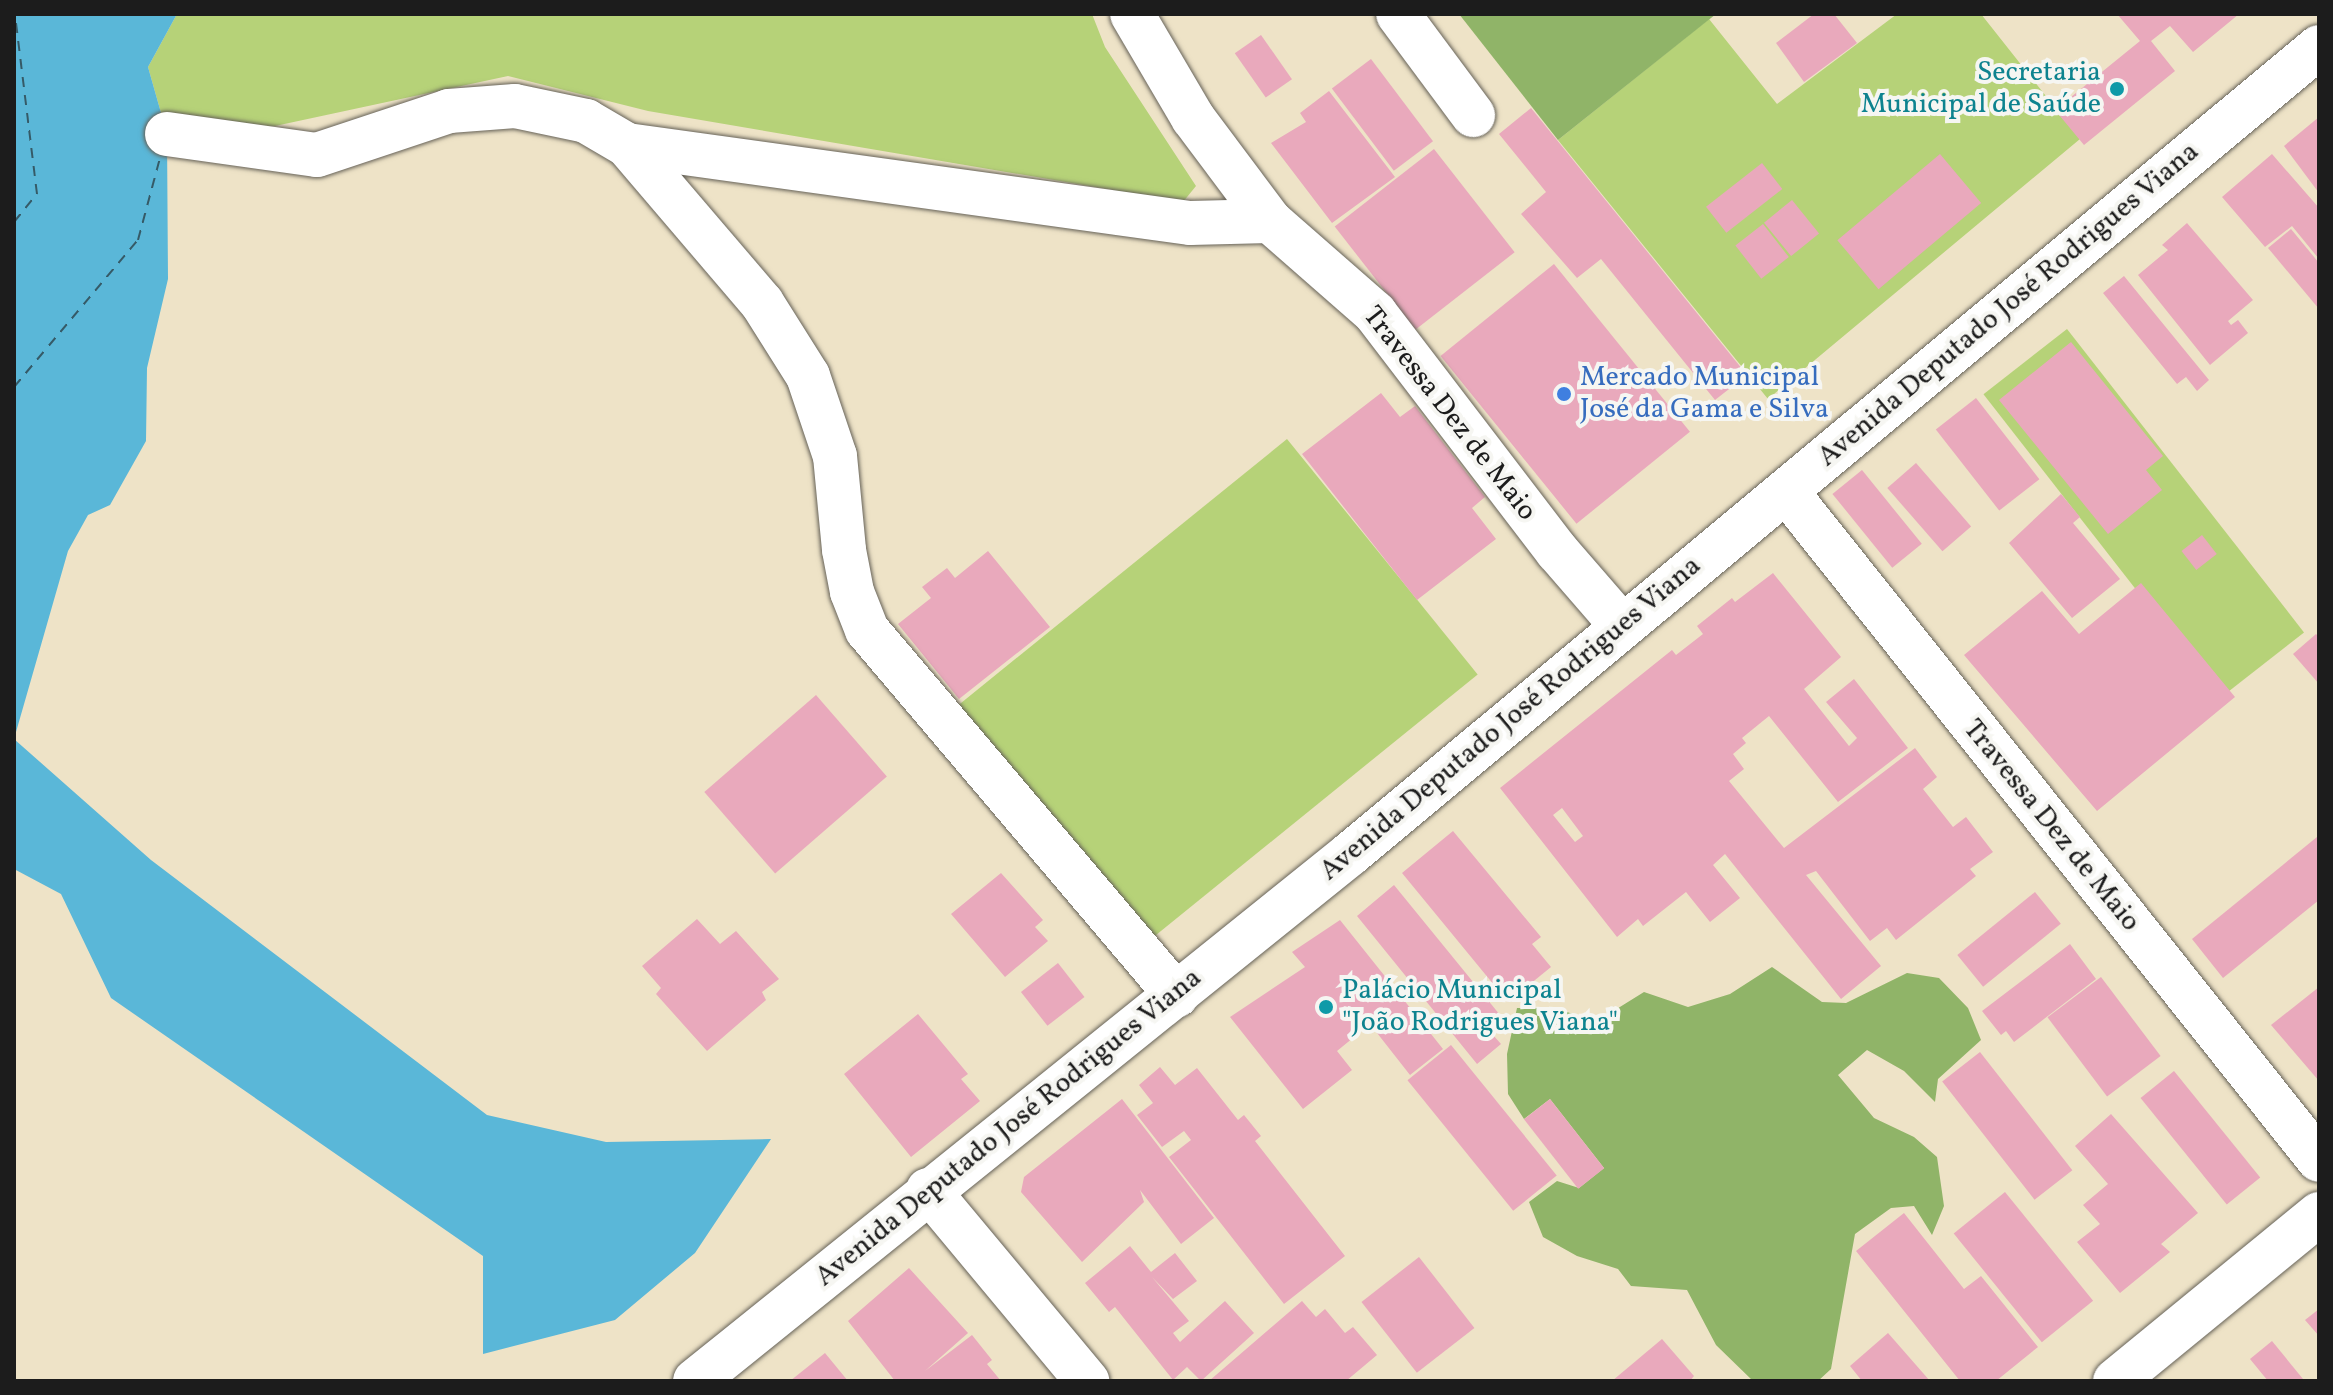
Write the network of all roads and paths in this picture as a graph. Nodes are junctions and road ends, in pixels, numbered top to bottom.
1 (1132, 14) edge
2 (1398, 14) edge
3 (2319, 47) edge
4 (1473, 115) dead end
5 (167, 134) dead end
6 (627, 145) junction
7 (1270, 221) junction
8 (1786, 491) junction
9 (1622, 626) junction
10 (1177, 995) junction
11 (2319, 1160) edge
12 (928, 1190) junction
13 (2319, 1214) edge
14 (695, 1381) edge
15 (1087, 1381) edge
16 (2115, 1381) edge

1 - 7 street, Travessa Dez de Maio
2 - 4 street
3 - 8 street, Avenida Deputado José Rodrigues Viana
5 - 6 street
6 - 7 street
6 - 10 street
7 - 9 street, Travessa Dez de Maio
8 - 9 street, Avenida Deputado José Rodrigues Viana
8 - 11 street, Travessa Dez de Maio
9 - 10 street, Avenida Deputado José Rodrigues Viana
10 - 12 street, Avenida Deputado José Rodrigues Viana
12 - 14 street, Avenida Deputado José Rodrigues Viana
12 - 15 street
13 - 16 street

